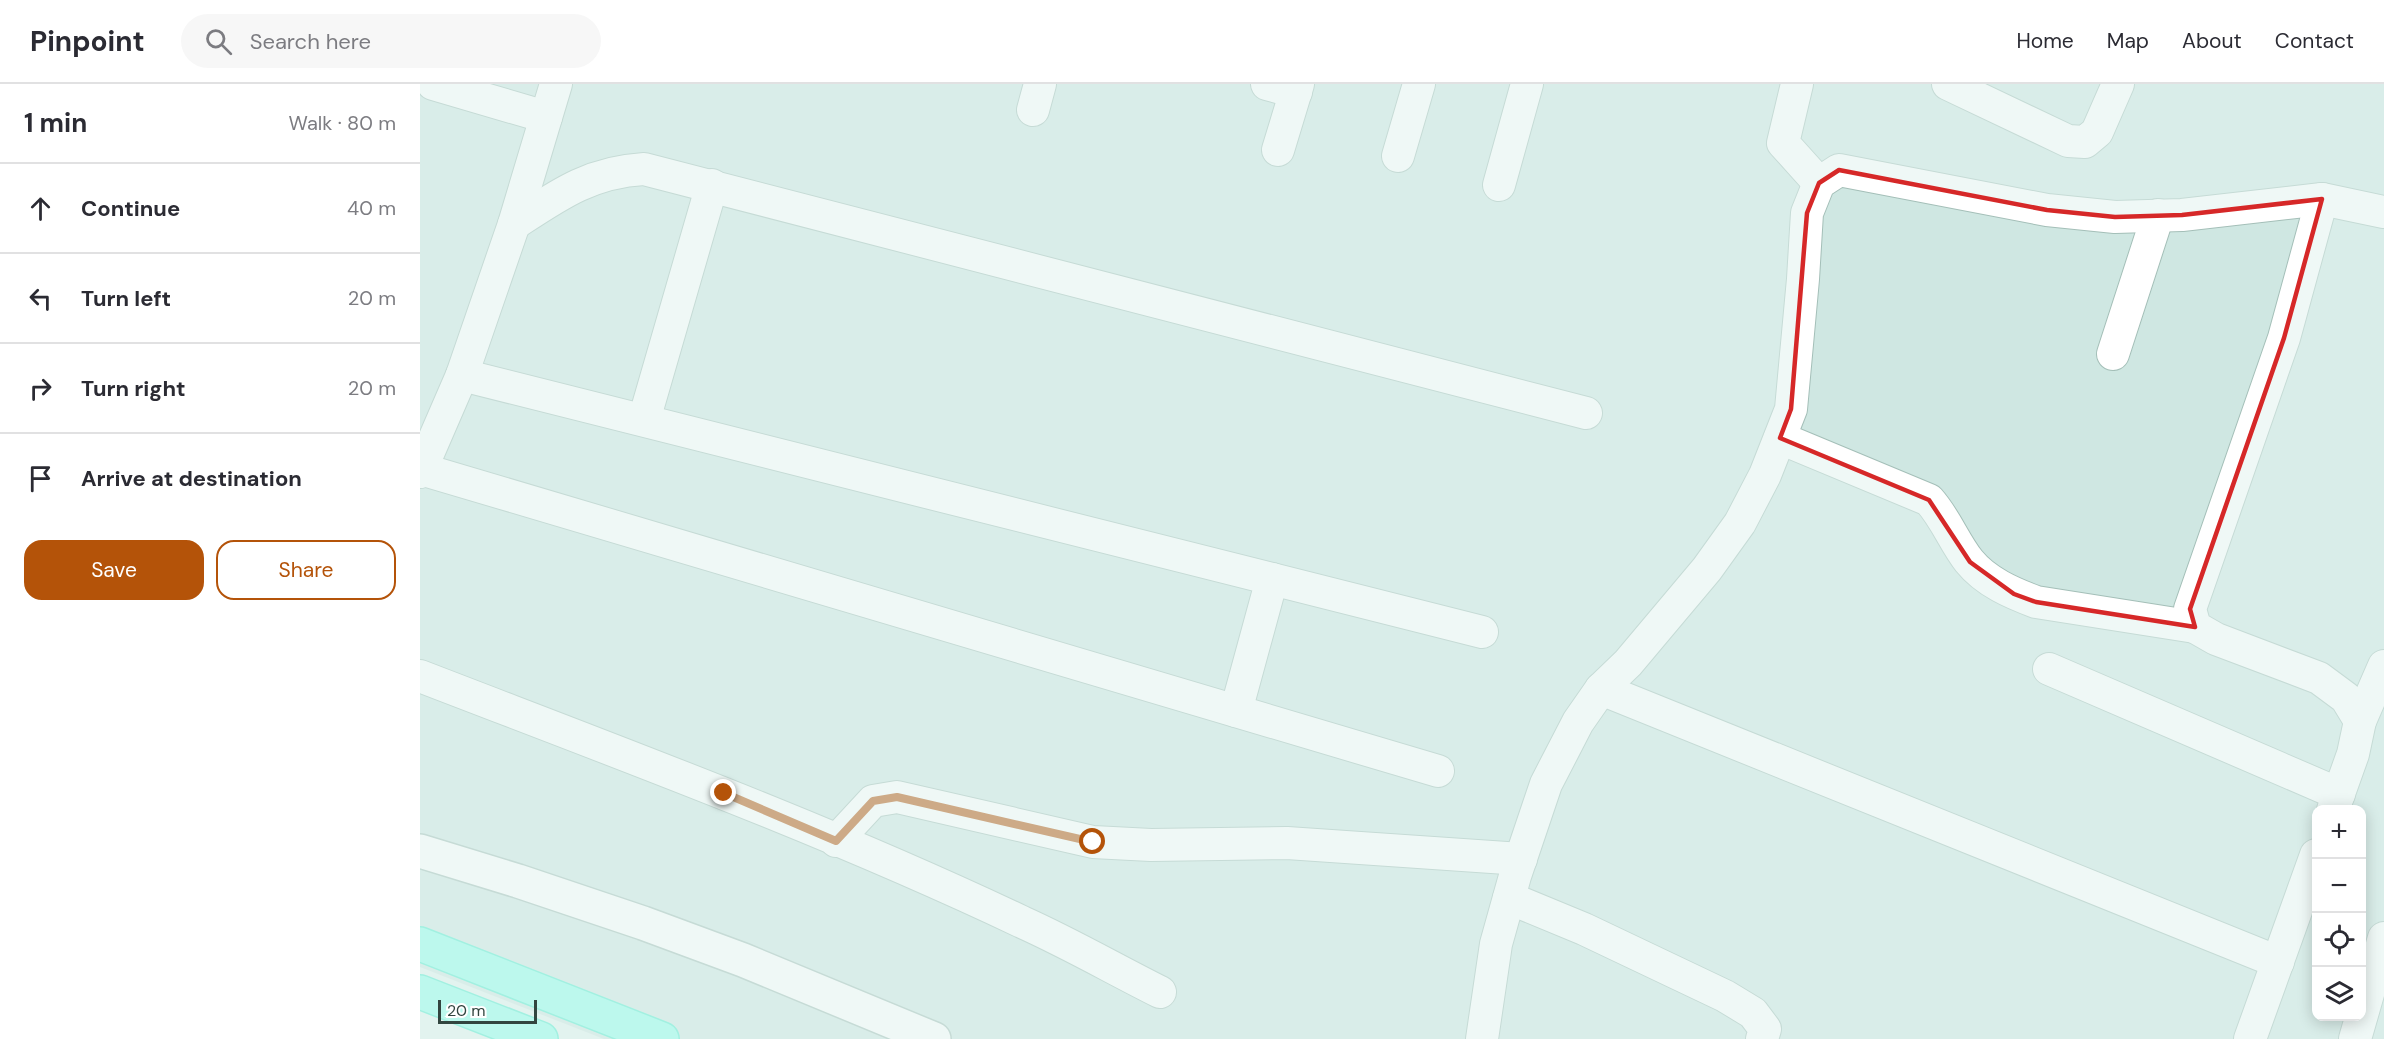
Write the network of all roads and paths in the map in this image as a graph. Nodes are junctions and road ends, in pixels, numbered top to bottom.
1 (556, 84) edge
2 (1419, 84) edge
3 (1527, 84) edge
4 (1797, 84) edge
5 (1948, 84) edge
6 (2118, 84) edge
7 (440, 85) edge
8 (1287, 87) edge
9 (546, 117) junction
10 (1278, 150) dead end
11 (1398, 156) dead end
12 (1819, 183) junction
13 (712, 185) junction
14 (1499, 185) dead end
15 (2322, 199) junction
16 (2384, 212) edge
17 (2158, 215) junction
18 (514, 224) junction
19 (2113, 354) dead end
20 (462, 375) junction
21 (1586, 413) dead end
22 (644, 420) junction
23 (1780, 438) junction
24 (421, 470) edge
25 (1272, 579) junction
26 (2194, 627) junction
27 (1482, 632) dead end
28 (2384, 666) edge
29 (2049, 669) dead end
30 (420, 676) edge
31 (1601, 689) junction
32 (1236, 711) junction
33 (2360, 721) junction
34 (1438, 771) dead end
35 (2336, 802) edge
36 (836, 841) junction
37 (420, 852) edge
38 (1521, 859) junction
39 (2315, 859) edge
40 (1509, 898) junction
41 (2384, 938) edge
42 (420, 944) edge
43 (2278, 962) junction
44 (420, 992) edge
45 (1160, 992) dead end
46 (541, 1039) edge
47 (662, 1039) edge
48 (934, 1039) edge
49 (1482, 1039) edge
50 (1762, 1039) edge
51 (2250, 1039) edge
52 (2355, 1039) edge

1 - 9 street
2 - 11 street
3 - 14 street
4 - 12 street
5 - 6 street
7 - 9 street
8 - 10 street
9 - 18 street
12 - 17 street
12 - 23 street
13 - 18 street
13 - 21 street
13 - 22 street
15 - 16 street
15 - 17 street
15 - 26 street
17 - 19 street
18 - 20 street
20 - 22 street
20 - 24 street
22 - 25 street
23 - 26 street
23 - 31 street
24 - 32 street
25 - 27 street
25 - 32 street
26 - 33 street
28 - 33 street
29 - 35 street
30 - 36 street
31 - 38 street
31 - 43 street
32 - 34 street
33 - 35 street
36 - 38 street
36 - 45 street
37 - 48 street
38 - 40 street
39 - 43 street
40 - 49 street
40 - 50 street
41 - 52 street
42 - 47 main road
43 - 51 street
44 - 46 main road

